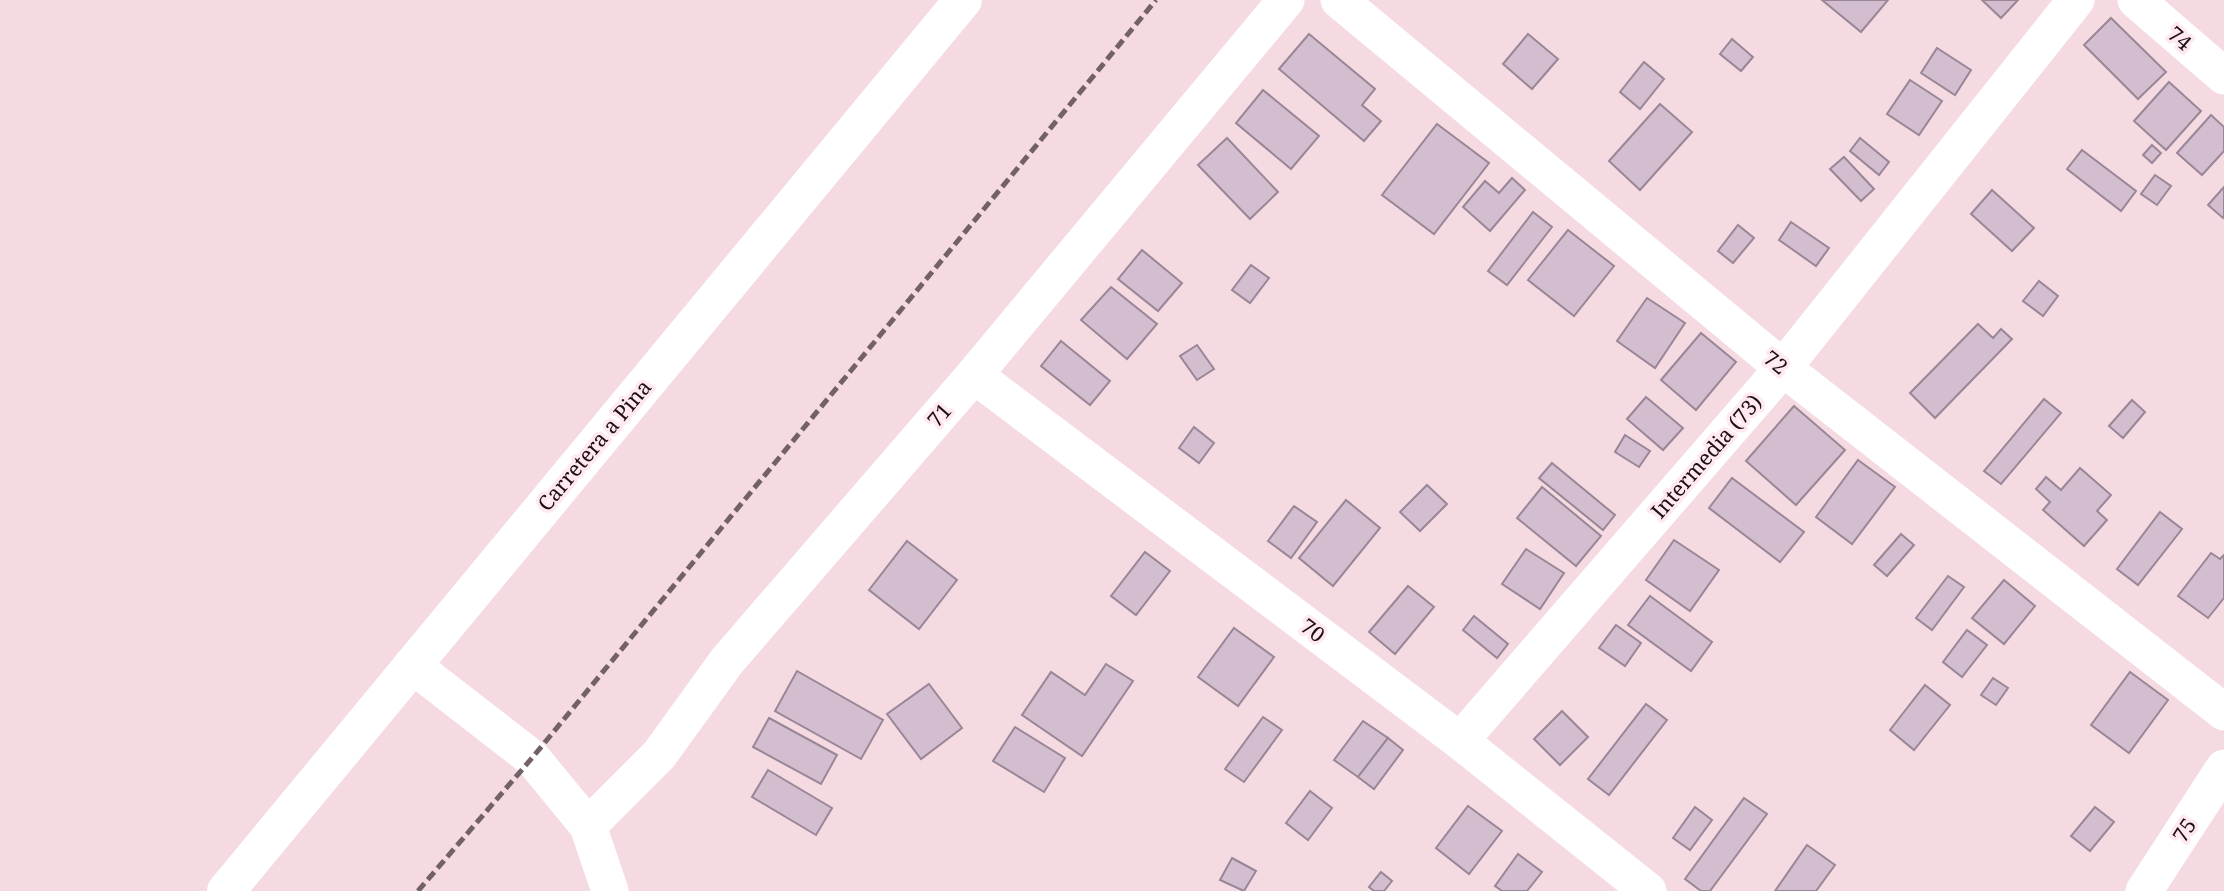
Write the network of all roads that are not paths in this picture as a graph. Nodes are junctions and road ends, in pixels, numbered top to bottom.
1 (964, 0) edge
2 (1286, 0) edge
3 (1339, 0) edge
4 (2076, 0) edge
5 (2136, 0) edge
6 (2224, 76) edge
7 (1783, 368) junction
8 (974, 375) junction
9 (412, 665) junction
10 (2224, 712) edge
11 (1460, 741) junction
12 (2224, 768) edge
13 (588, 826) junction
14 (226, 891) edge
15 (610, 891) edge
16 (1648, 891) edge
17 (2144, 891) edge

1 - 9 street, Carretera a Pina
2 - 8 street, 71
3 - 7 street, 72
4 - 7 street, Intermedia (73)
5 - 6 street, 74
7 - 10 street, 72
7 - 11 street, Intermedia (73)
8 - 11 street, 70
8 - 13 street, 71
9 - 13 street
9 - 14 street, Carretera a Pina
11 - 16 street, 70
12 - 17 street, 75
13 - 15 street

